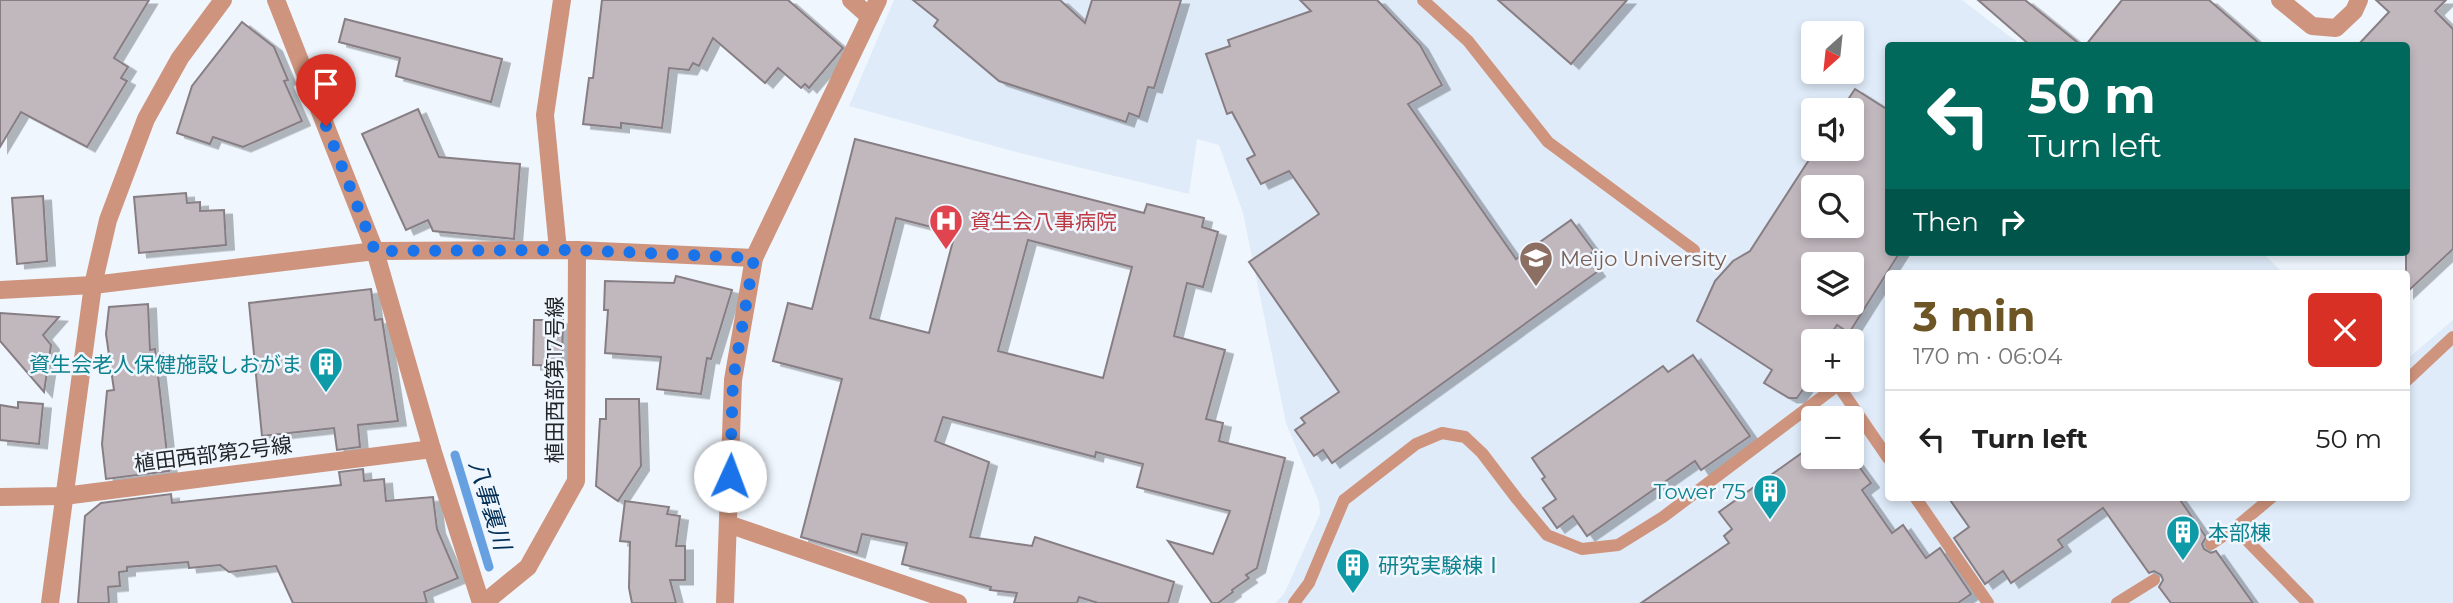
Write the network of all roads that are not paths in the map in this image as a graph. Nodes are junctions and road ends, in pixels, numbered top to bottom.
1 (223, 0) edge
2 (276, 0) edge
3 (562, 0) edge
4 (851, 0) edge
5 (878, 0) edge
6 (1423, 0) edge
7 (2280, 0) edge
8 (2359, 0) edge
9 (870, 17) junction
10 (558, 250) junction
11 (577, 250) junction
12 (1694, 250) dead end
13 (375, 251) junction
14 (754, 258) junction
15 (93, 285) junction
16 (0, 290) edge
17 (2453, 337) edge
18 (2410, 377) edge
19 (432, 449) junction
20 (1885, 454) edge
21 (64, 496) junction
22 (0, 497) edge
23 (1918, 501) edge
24 (2267, 501) edge
25 (728, 524) junction
26 (2235, 528) junction
27 (2211, 544) dead end
28 (2154, 580) dead end
29 (50, 603) edge
30 (482, 603) edge
31 (725, 603) edge
32 (958, 603) edge
33 (1294, 603) edge
34 (1987, 603) edge
35 (2117, 603) edge
36 (2308, 603) edge

1 - 15 street
2 - 13 street
3 - 10 street
4 - 9 street
5 - 9 street
6 - 12 lane
7 - 8 street
9 - 14 street
10 - 11 street
10 - 13 street
11 - 14 street
11 - 30 street, 植田西部第17号線
13 - 15 street
13 - 19 street
14 - 25 street
15 - 16 street
15 - 21 street
17 - 18 lane
19 - 21 street, 植田西部第2号線
19 - 30 street
20 - 33 lane
21 - 22 street, 植田西部第2号線
21 - 29 street
23 - 34 lane
24 - 26 lane
25 - 31 street
25 - 32 street
26 - 27 lane
26 - 36 lane
28 - 35 lane

